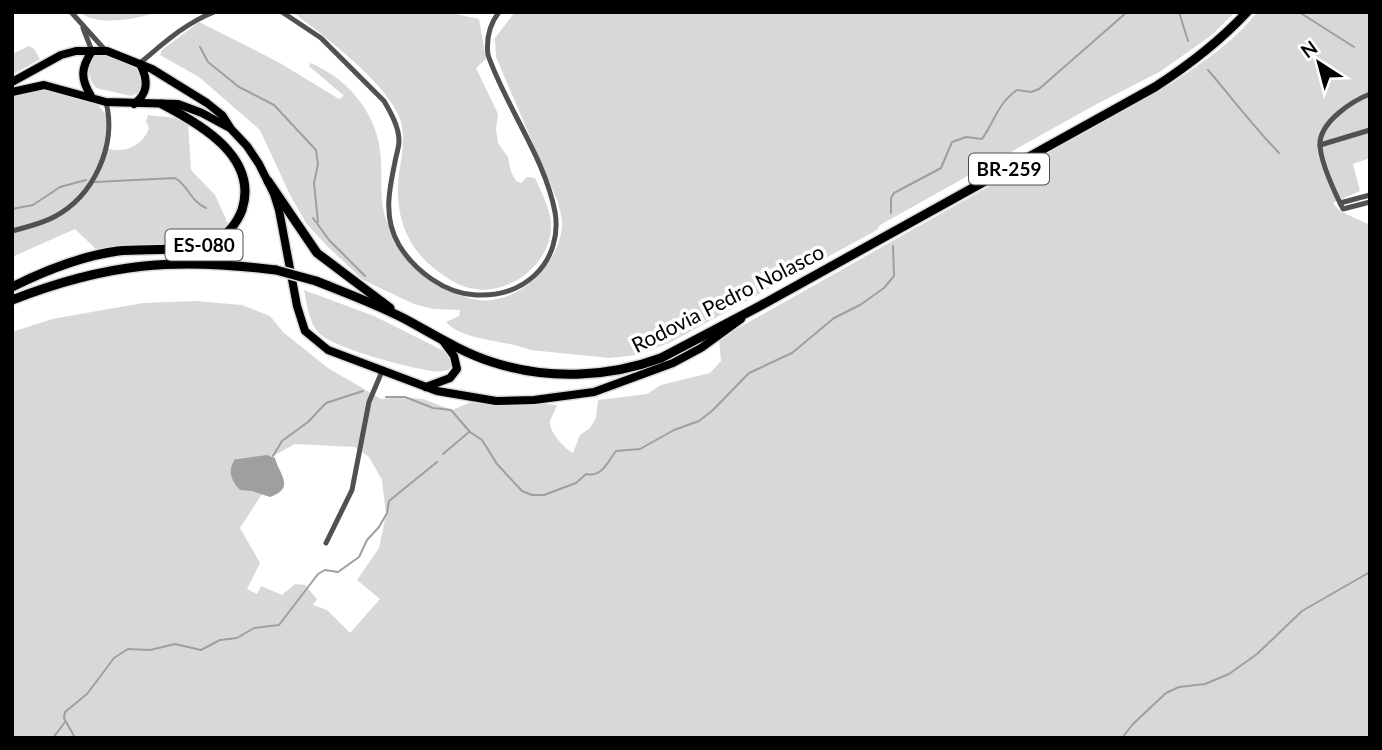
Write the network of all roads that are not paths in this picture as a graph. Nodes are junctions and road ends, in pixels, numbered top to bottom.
1 (71, 12) edge
2 (214, 12) edge
3 (282, 12) edge
4 (499, 12) edge
5 (1247, 12) edge
6 (82, 26) junction
7 (92, 51) junction
8 (107, 51) junction
9 (153, 52) junction
10 (140, 64) junction
11 (152, 69) junction
12 (12, 82) edge
13 (12, 92) edge
14 (1370, 94) edge
15 (91, 96) junction
16 (106, 102) junction
17 (134, 104) junction
18 (162, 104) junction
19 (231, 129) junction
20 (1370, 131) edge
21 (1320, 145) junction
22 (268, 181) junction
23 (1370, 195) edge
24 (1340, 202) junction
25 (1370, 202) edge
26 (12, 231) edge
27 (12, 288) edge
28 (12, 300) edge
29 (758, 307) junction
30 (405, 320) junction
31 (443, 341) junction
32 (383, 369) junction
33 (426, 387) junction
34 (349, 499) junction
35 (348, 512) dead end
36 (326, 543) dead end

1 - 6 street
2 - 9 street
3 - 4 street
5 - 29 highway, Rodovia Pedro Nolasco / BR-259
6 - 7 street
6 - 8 street
7 - 8 main road
7 - 12 main road
7 - 15 main road
8 - 10 main road
9 - 10 street
9 - 11 street
10 - 11 main road
10 - 17 main road
11 - 19 main road
13 - 15 main road, ES-080
14 - 21 street
15 - 16 main road, ES-080
16 - 17 main road, ES-080
16 - 26 street
17 - 18 main road, ES-080
18 - 19 main road, ES-080
18 - 27 highway, ES-080
19 - 22 main road, ES-080
20 - 21 street
21 - 24 street
22 - 30 highway, ES-080
22 - 32 main road, ES-080
23 - 24 street
24 - 25 street
28 - 30 highway, Rodovia Pedro Nolasco / BR-259, bridge
29 - 31 highway, Rodovia Pedro Nolasco / BR-259
29 - 33 main road
30 - 31 highway, Rodovia Pedro Nolasco / BR-259
31 - 33 main road
32 - 33 main road, ES-080
32 - 34 street
34 - 35 street
34 - 36 street

